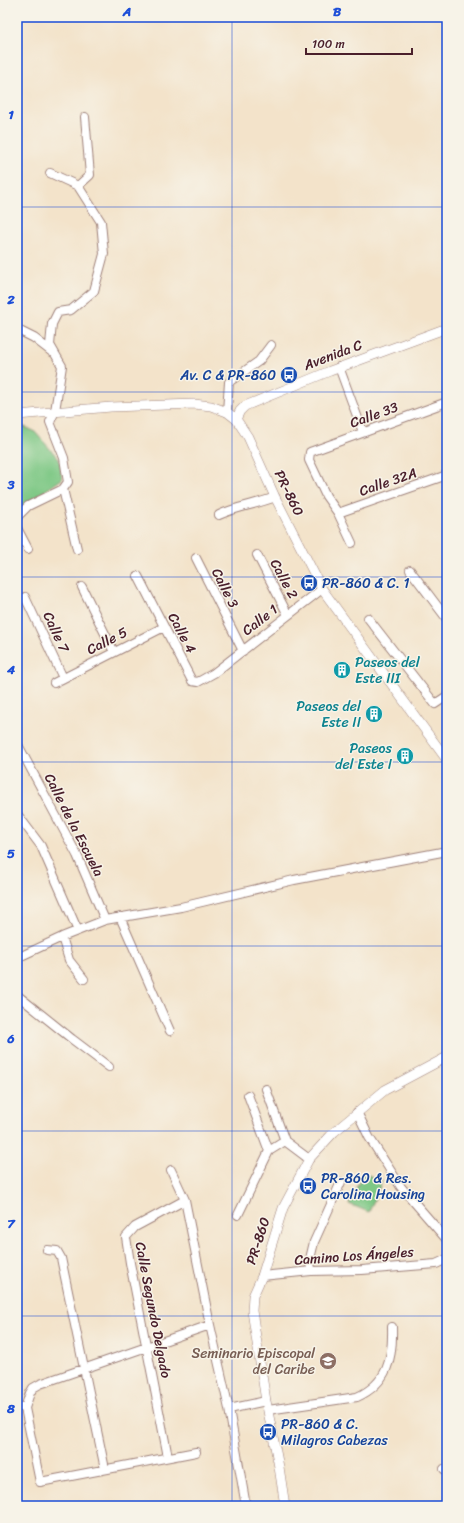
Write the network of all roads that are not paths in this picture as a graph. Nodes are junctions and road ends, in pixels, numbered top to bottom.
1 (85, 117) dead end
2 (50, 173) dead end
3 (78, 186) junction
4 (17, 328) edge
5 (447, 328) edge
6 (271, 345) dead end
7 (57, 357) junction
8 (339, 367) junction
9 (447, 402) edge
10 (55, 411) junction
11 (227, 412) junction
12 (17, 414) edge
13 (236, 419) junction
14 (363, 432) junction
15 (447, 475) edge
16 (63, 489) junction
17 (275, 497) junction
18 (338, 513) junction
19 (219, 515) dead end
20 (17, 517) edge
21 (17, 528) edge
22 (352, 543) dead end
23 (28, 549) dead end
24 (77, 549) dead end
25 (257, 555) dead end
26 (196, 558) dead end
27 (410, 570) dead end
28 (138, 576) dead end
29 (82, 586) dead end
30 (322, 589) junction
31 (25, 597) dead end
32 (288, 615) junction
33 (368, 618) dead end
34 (447, 619) edge
35 (164, 627) junction
36 (242, 651) junction
37 (114, 652) junction
38 (214, 673) joint
39 (63, 678) junction
40 (54, 683) dead end
41 (447, 696) edge
42 (17, 743) edge
43 (444, 750) edge
44 (447, 760) edge
45 (17, 814) edge
46 (447, 851) edge
47 (120, 918) junction
48 (105, 920) junction
49 (78, 931) junction
50 (62, 937) junction
51 (17, 958) edge
52 (84, 980) dead end
53 (17, 995) edge
54 (170, 1031) dead end
55 (447, 1057) edge
56 (110, 1067) dead end
57 (266, 1089) dead end
58 (248, 1095) dead end
59 (357, 1112) junction
60 (285, 1141) junction
61 (269, 1150) junction
62 (309, 1160) junction
63 (171, 1170) dead end
64 (341, 1182) dead end
65 (185, 1200) junction
66 (238, 1215) dead end
67 (447, 1240) edge
68 (47, 1250) dead end
69 (447, 1259) edge
70 (311, 1271) junction
71 (262, 1276) junction
72 (210, 1325) junction
73 (392, 1327) dead end
74 (147, 1348) junction
75 (84, 1370) junction
76 (267, 1405) junction
77 (21, 1407) edge
78 (229, 1408) junction
79 (196, 1452) dead end
80 (168, 1457) junction
81 (105, 1469) junction
82 (246, 1506) edge
83 (286, 1506) edge

1 - 3 street
2 - 3 street
3 - 7 street
4 - 7 street
5 - 8 street, Avenida C
6 - 11 street
7 - 10 street
8 - 13 street, Avenida C
8 - 14 street
9 - 14 street, Calle 33
10 - 11 street, PR-860 / PR-860
10 - 12 street, PR-860 / PR-860
10 - 16 street
11 - 13 street, PR-860 / PR-860
13 - 17 street, PR-860 / PR-860
14 - 18 street, Calle 33
15 - 18 street, Calle 32A
16 - 20 street
16 - 24 street
17 - 19 street
17 - 30 street, PR-860 / PR-860
18 - 22 street
21 - 23 street
25 - 32 street, Calle 2
26 - 36 street, Calle 3
27 - 34 street
28 - 35 street, Calle 4
29 - 37 street
30 - 32 street, Calle 1
30 - 43 street, PR-860 / PR-860
31 - 39 street, Calle 7
32 - 36 street, Calle 1
33 - 41 street
35 - 37 street, Calle 5
35 - 38 street, Calle 4
36 - 38 street, Calle 1
37 - 39 street, Calle 5
39 - 40 street, Calle 5
42 - 48 street, Calle de la Escuela
43 - 44 street, PR-860 / PR-860
45 - 49 street
46 - 47 street
47 - 48 street
47 - 54 street
48 - 49 street
49 - 50 street
50 - 51 street
50 - 52 street
53 - 56 street
55 - 59 street, PR-860 / PR-860
57 - 60 street
58 - 61 street
59 - 62 street, PR-860 / PR-860
59 - 67 street
60 - 61 street
60 - 62 street
61 - 66 street
62 - 71 street, PR-860 / PR-860
63 - 65 street
64 - 70 street
65 - 72 street
65 - 74 street, Calle Segundo Delgado
68 - 75 street
69 - 70 street, Camino Los Ángeles
70 - 71 street, Camino Los Ángeles
71 - 76 street, PR-860 / PR-860
72 - 74 street
72 - 78 street
73 - 76 street
74 - 75 street
74 - 80 street, Calle Segundo Delgado
75 - 77 street
75 - 81 street
76 - 78 street
76 - 83 street, PR-860 / PR-860
77 - 81 street
78 - 82 street
79 - 80 street
80 - 81 street

